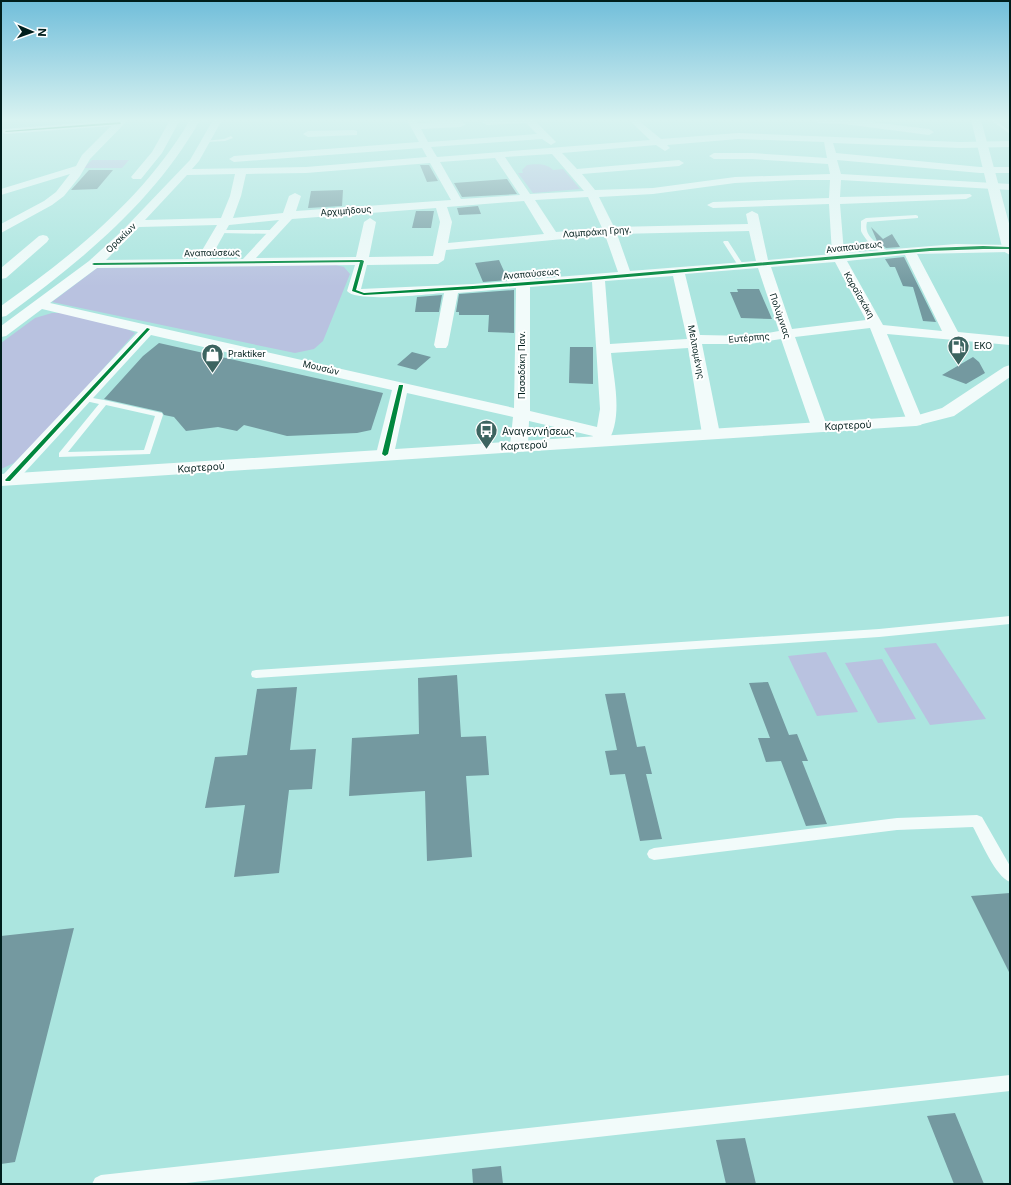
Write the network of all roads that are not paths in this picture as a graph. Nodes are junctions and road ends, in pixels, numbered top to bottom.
1 (56, 175) edge
2 (75, 175) edge
3 (139, 175) edge
4 (158, 175) edge
5 (181, 175) edge
6 (241, 175) edge
7 (307, 175) edge
8 (443, 175) edge
9 (512, 175) edge
10 (576, 175) edge
11 (676, 175) edge
12 (725, 175) edge
13 (821, 175) edge
14 (991, 175) edge
15 (836, 177) junction
16 (308, 182) dead end
17 (130, 186) dead end
18 (994, 186) junction
19 (1010, 187) edge
20 (674, 188) junction
21 (1, 192) edge
22 (592, 194) junction
23 (295, 196) dead end
24 (997, 197) junction
25 (527, 198) junction
26 (834, 200) junction
27 (458, 203) junction
28 (440, 204) junction
29 (748, 204) junction
30 (713, 205) dead end
31 (288, 215) junction
32 (916, 217) dead end
33 (370, 222) dead end
34 (137, 224) junction
35 (223, 226) junction
36 (754, 227) junction
37 (1, 229) edge
38 (609, 231) junction
39 (276, 232) junction
40 (552, 236) junction
41 (43, 239) dead end
42 (726, 242) dead end
43 (441, 247) junction
44 (1010, 249) edge
45 (909, 251) junction
46 (887, 253) junction
47 (838, 258) junction
48 (438, 260) junction
49 (362, 261) junction
50 (202, 262) junction
51 (247, 262) junction
52 (94, 264) junction
53 (763, 264) junction
54 (741, 266) junction
55 (678, 271) junction
56 (1, 275) edge
57 (625, 275) junction
58 (598, 277) junction
59 (523, 284) junction
60 (452, 289) junction
61 (432, 290) junction
62 (40, 305) junction
63 (1, 313) edge
64 (877, 326) junction
65 (148, 329) junction
66 (1, 333) edge
67 (786, 334) junction
68 (953, 337) junction
69 (694, 341) junction
70 (1010, 341) edge
71 (440, 345) dead end
72 (603, 349) junction
73 (1010, 370) edge
74 (401, 386) junction
75 (84, 398) junction
76 (104, 402) junction
77 (521, 414) junction
78 (915, 421) junction
79 (819, 426) junction
80 (711, 434) junction
81 (601, 437) junction
82 (519, 445) junction
83 (385, 454) junction
84 (5, 480) edge
85 (1010, 620) edge
86 (256, 674) dead end
87 (654, 854) dead end
88 (1010, 876) edge
89 (1010, 1083) edge
90 (101, 1184) edge

1 - 21 street
2 - 37 street
3 - 17 main road
4 - 63 main road
5 - 34 street, Ορακίων
6 - 35 street
7 - 16 street
8 - 27 street
9 - 25 street
10 - 22 street
11 - 20 street
12 - 20 street, Αρχιμήδους
13 - 15 street, Αρχιμήδους
14 - 18 main road
15 - 18 street, Αρχιμήδους
15 - 26 street, Καραϊσκάκη
18 - 19 street, Αρχιμήδους
18 - 24 main road
20 - 22 street, Αρχιμήδους
22 - 25 street, Αρχιμήδους
22 - 38 street
23 - 31 street
24 - 26 street
24 - 44 main road
25 - 27 street, Αρχιμήδους
25 - 40 street
26 - 29 street
26 - 47 street, Καραϊσκάκη
27 - 28 street, Αρχιμήδους
28 - 31 street, Αρχιμήδους
28 - 43 street
29 - 30 street
29 - 36 street, Πολύμνιας
31 - 35 street, Αρχιμήδους
31 - 39 street
32 - 46 lane
33 - 49 street
34 - 35 street, Αρχιμήδους
34 - 52 street, Ορακίων
35 - 39 lane
35 - 50 street
36 - 38 street, Λαμπράκη Γρηγ.
36 - 53 street, Πολύμνιας
38 - 40 street, Λαμπράκη Γρηγ.
38 - 57 street
39 - 51 street
40 - 43 street, Λαμπράκη Γρηγ.
41 - 56 street
42 - 54 lane
43 - 48 street
44 - 45 street, Αναπαύσεως
45 - 46 street, Αναπαύσεως
45 - 68 street
46 - 47 street, Αναπαύσεως
47 - 53 street, Αναπαύσεως
47 - 64 street, Καραϊσκάκη
48 - 49 street
48 - 61 street
49 - 51 street, Αναπαύσεως
49 - 61 street, Αναπαύσεως
50 - 51 street, Αναπαύσεως
50 - 52 street, Αναπαύσεως
52 - 62 street, Ορακίων
53 - 54 street, Αναπαύσεως
53 - 67 street, Πολύμνιας
54 - 55 street, Αναπαύσεως
55 - 57 street, Αναπαύσεως
55 - 69 street, Μελπομένης
57 - 58 street, Αναπαύσεως
58 - 59 street, Αναπαύσεως
58 - 72 street
59 - 60 street, Αναπαύσεως
59 - 77 street, Πασαδάκη Παν.
60 - 61 street, Αναπαύσεως
60 - 71 street
62 - 65 street, Μουσών
62 - 66 street, Ορακίων
64 - 67 street, Ευτέρπης
64 - 68 street, Ευτέρπης
64 - 78 street, Καραϊσκάκη
65 - 74 street, Μουσών
65 - 75 street
67 - 69 street, Ευτέρπης
67 - 79 street, Πολύμνιας
68 - 70 street, Ευτέρπης
69 - 72 street, Ευτέρπης
69 - 80 street, Μελπομένης
72 - 81 street
73 - 78 main road, Καρτερού
74 - 77 street, Μουσών
74 - 83 street
75 - 76 lane
75 - 84 street
76 - 76 lane
77 - 81 street, Μουσών
77 - 82 street, Πασαδάκη Παν.
78 - 79 main road, Καρτερού
79 - 80 main road, Καρτερού
80 - 81 main road, Καρτερού
81 - 82 main road, Καρτερού
82 - 83 main road, Καρτερού
83 - 84 main road, Καρτερού
85 - 86 lane
87 - 88 lane
89 - 90 lane

